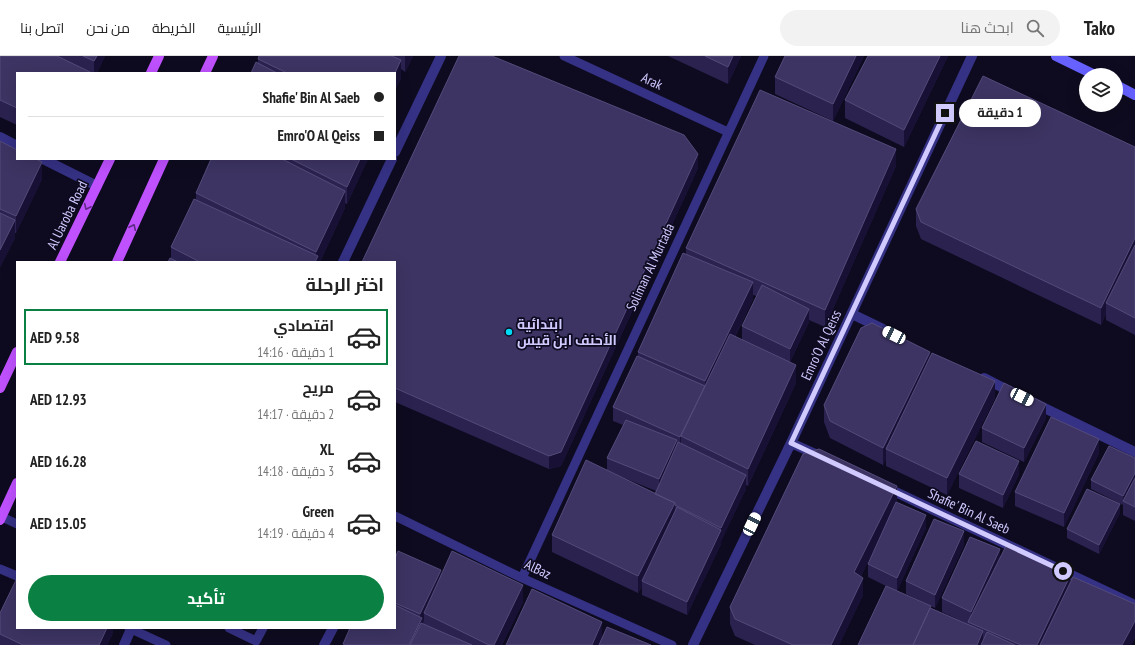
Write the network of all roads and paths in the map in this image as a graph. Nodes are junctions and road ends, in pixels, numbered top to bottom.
1 (159, 56) edge
2 (213, 56) edge
3 (441, 56) edge
4 (564, 56) edge
5 (764, 56) edge
6 (972, 56) edge
7 (1056, 56) edge
8 (1081, 68) edge
9 (151, 72) edge
10 (205, 72) edge
11 (1123, 89) edge
12 (1135, 95) edge
13 (728, 132) junction
14 (0, 137) edge
15 (16, 145) edge
16 (396, 150) edge
17 (45, 160) edge
18 (110, 160) edge
19 (164, 160) edge
20 (392, 160) edge
21 (97, 186) junction
22 (60, 261) edge
23 (117, 261) edge
24 (343, 261) edge
25 (852, 314) junction
26 (894, 335) edge
27 (16, 354) edge
28 (972, 373) edge
29 (0, 388) edge
30 (791, 443) junction
31 (1135, 452) edge
32 (834, 463) edge
33 (877, 483) edge
34 (16, 484) edge
35 (396, 516) edge
36 (1, 518) edge
37 (16, 524) edge
38 (0, 569) edge
39 (16, 576) edge
40 (522, 578) junction
41 (1135, 605) edge
42 (130, 629) edge
43 (132, 629) edge
44 (231, 629) edge
45 (262, 629) edge
46 (332, 629) edge
47 (124, 645) edge
48 (166, 645) edge
49 (324, 645) edge
50 (672, 645) edge
51 (693, 645) edge

1 - 9 main road
2 - 10 main road
3 - 16 street
4 - 13 lane, Arak
5 - 13 lane, Soliman Al Murtada
6 - 25 street, Emro'O Al Qeiss
7 - 8 street
11 - 12 street
13 - 40 lane, Soliman Al Murtada
14 - 15 street
17 - 21 street
18 - 21 main road, Al Uaroba Road
23 -> 19 main road
20 - 24 street
21 -> 22 main road, Al Uaroba Road
25 - 26 street
25 - 30 street, Emro'O Al Qeiss
27 - 29 main road
28 - 31 street
30 - 32 street
30 - 51 street, Emro'O Al Qeiss
33 - 41 street, Shafie' Bin Al Saeb
34 - 36 main road
35 - 40 lane, AlBaz
36 - 37 lane
38 - 39 lane
40 - 50 lane, AlBaz
42 - 47 street
43 - 48 lane
44 - 45 lane
46 - 49 street

